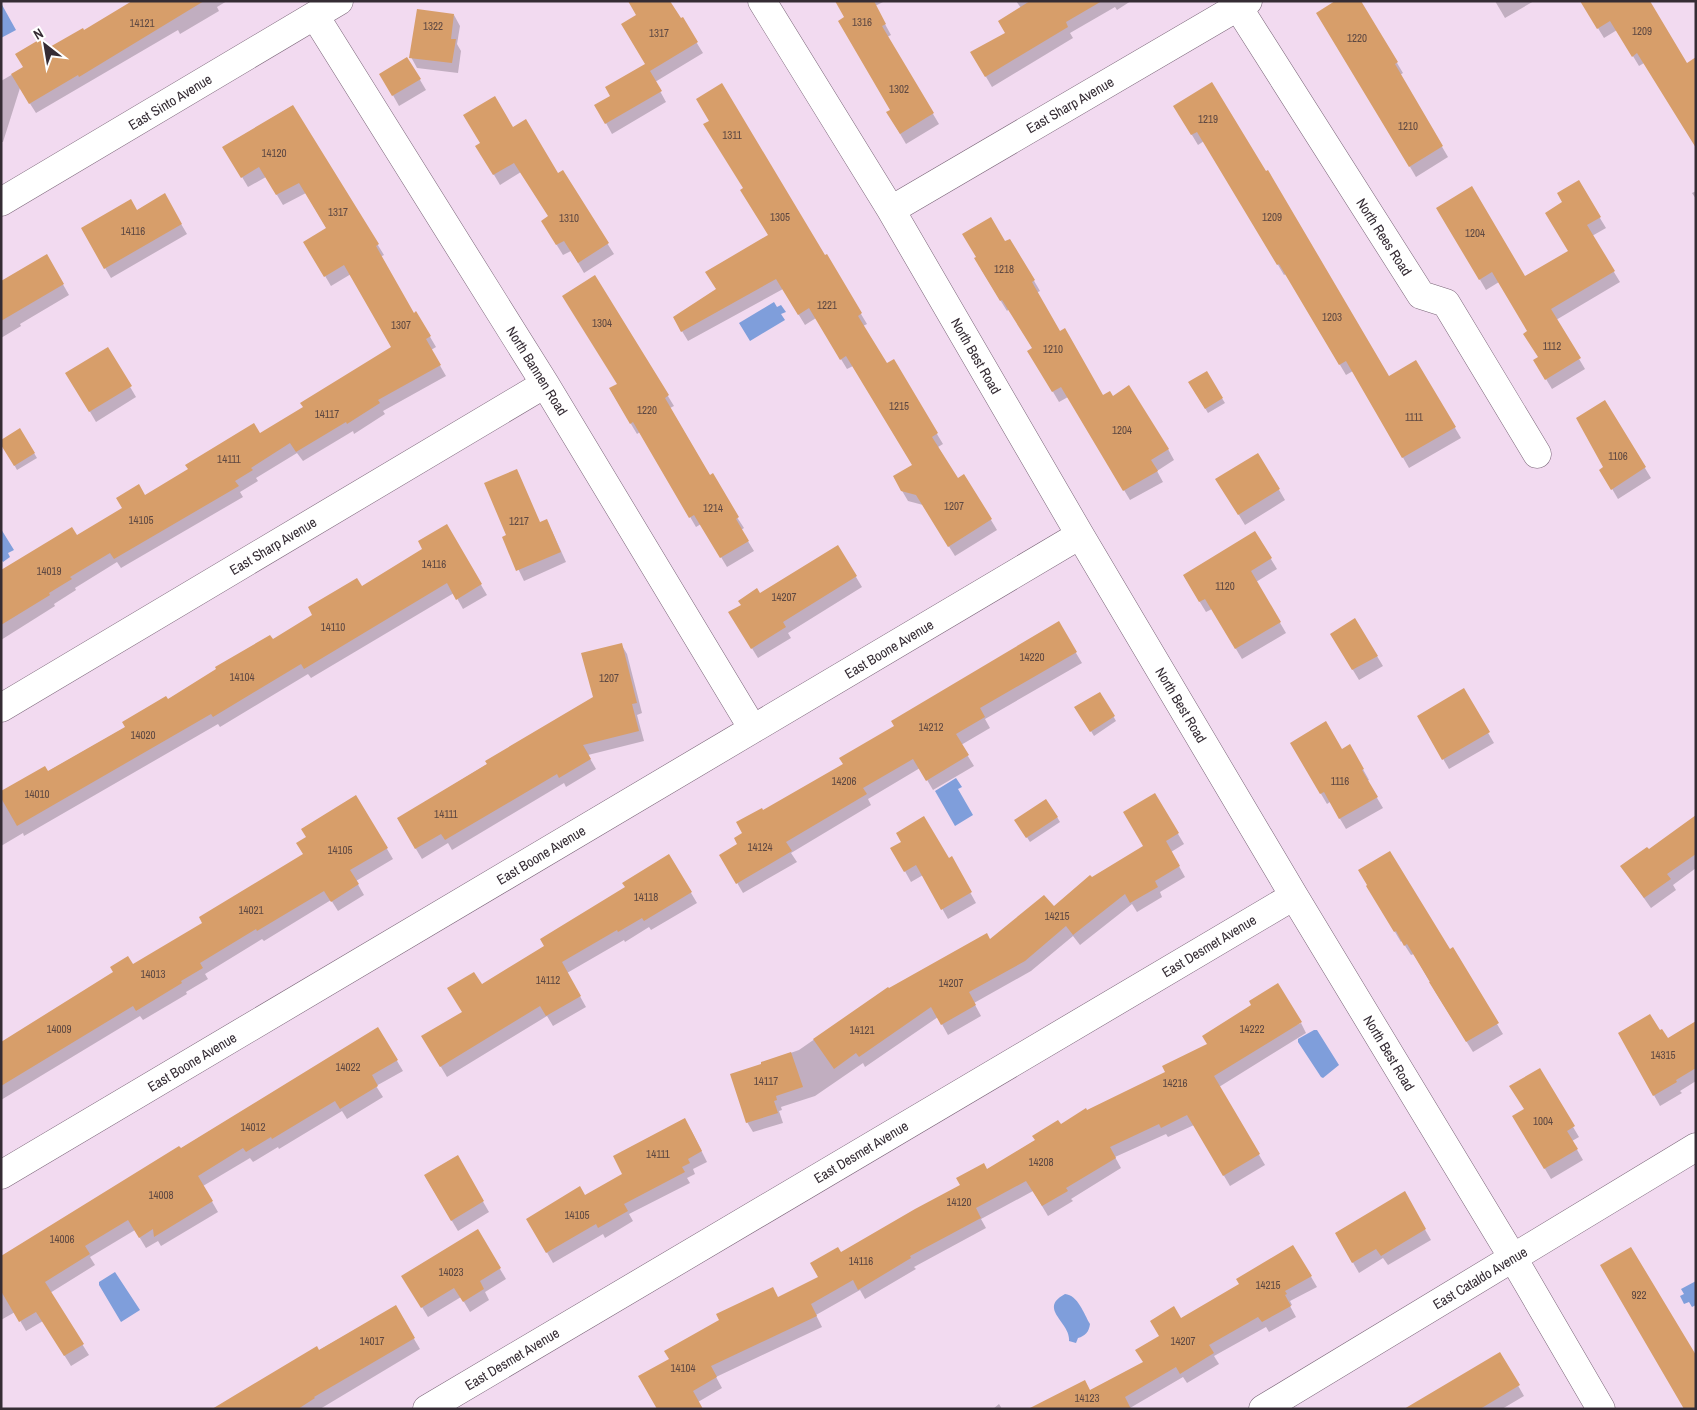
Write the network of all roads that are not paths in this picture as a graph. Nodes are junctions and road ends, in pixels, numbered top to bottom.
1 (339, 1) edge
2 (762, 1) edge
3 (1243, 4) edge
4 (315, 16) junction
5 (1, 202) edge
6 (891, 210) junction
7 (545, 384) junction
8 (1536, 454) dead end
9 (1080, 535) junction
10 (1, 708) edge
11 (752, 729) junction
12 (1294, 896) junction
13 (1696, 1147) edge
14 (1, 1176) edge
15 (1513, 1258) junction
16 (428, 1409) edge
17 (1263, 1409) edge
18 (1601, 1409) edge

1 - 4 street, East Sinto Avenue
2 - 6 street, North Best Road
3 - 6 street, East Sharp Avenue
3 - 8 street, North Rees Road
4 - 5 street, East Sinto Avenue
4 - 7 street, North Bannen Road
6 - 9 street, North Best Road
7 - 10 street, East Sharp Avenue
7 - 11 street, North Bannen Road
9 - 11 street, East Boone Avenue
9 - 12 street, North Best Road
11 - 14 street, East Boone Avenue
12 - 15 street, North Best Road
12 - 16 street, East Desmet Avenue
13 - 15 street, East Cataldo Avenue
15 - 17 street, East Cataldo Avenue
15 - 18 street, North Best Road

